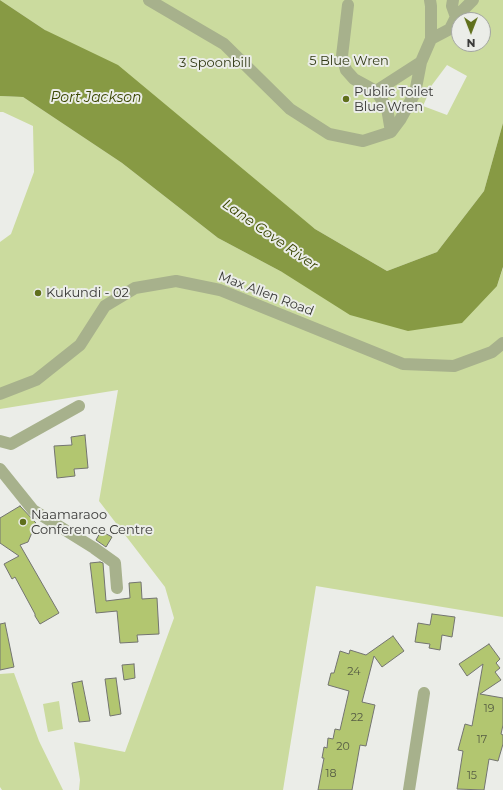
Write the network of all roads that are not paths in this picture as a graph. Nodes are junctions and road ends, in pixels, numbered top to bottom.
1 (149, 0) edge
2 (430, 0) edge
3 (453, 0) edge
4 (472, 0) edge
5 (348, 4) dead end
6 (454, 12) edge
7 (461, 12) edge
8 (451, 26) edge
9 (431, 39) junction
10 (421, 62) junction
11 (376, 91) junction
12 (391, 132) junction
13 (503, 343) edge
14 (0, 394) edge
15 (79, 406) dead end
16 (0, 442) edge
17 (0, 469) edge
18 (117, 588) dead end
19 (424, 693) dead end
20 (409, 790) edge

1 - 12 street
2 - 9 street
3 - 6 street
4 - 7 street
5 - 11 street
8 - 9 street
9 - 10 street
10 - 11 street
10 - 12 street
11 - 12 street
13 - 14 street, Max Allen Road
15 - 16 street
17 - 18 street
19 - 20 street

